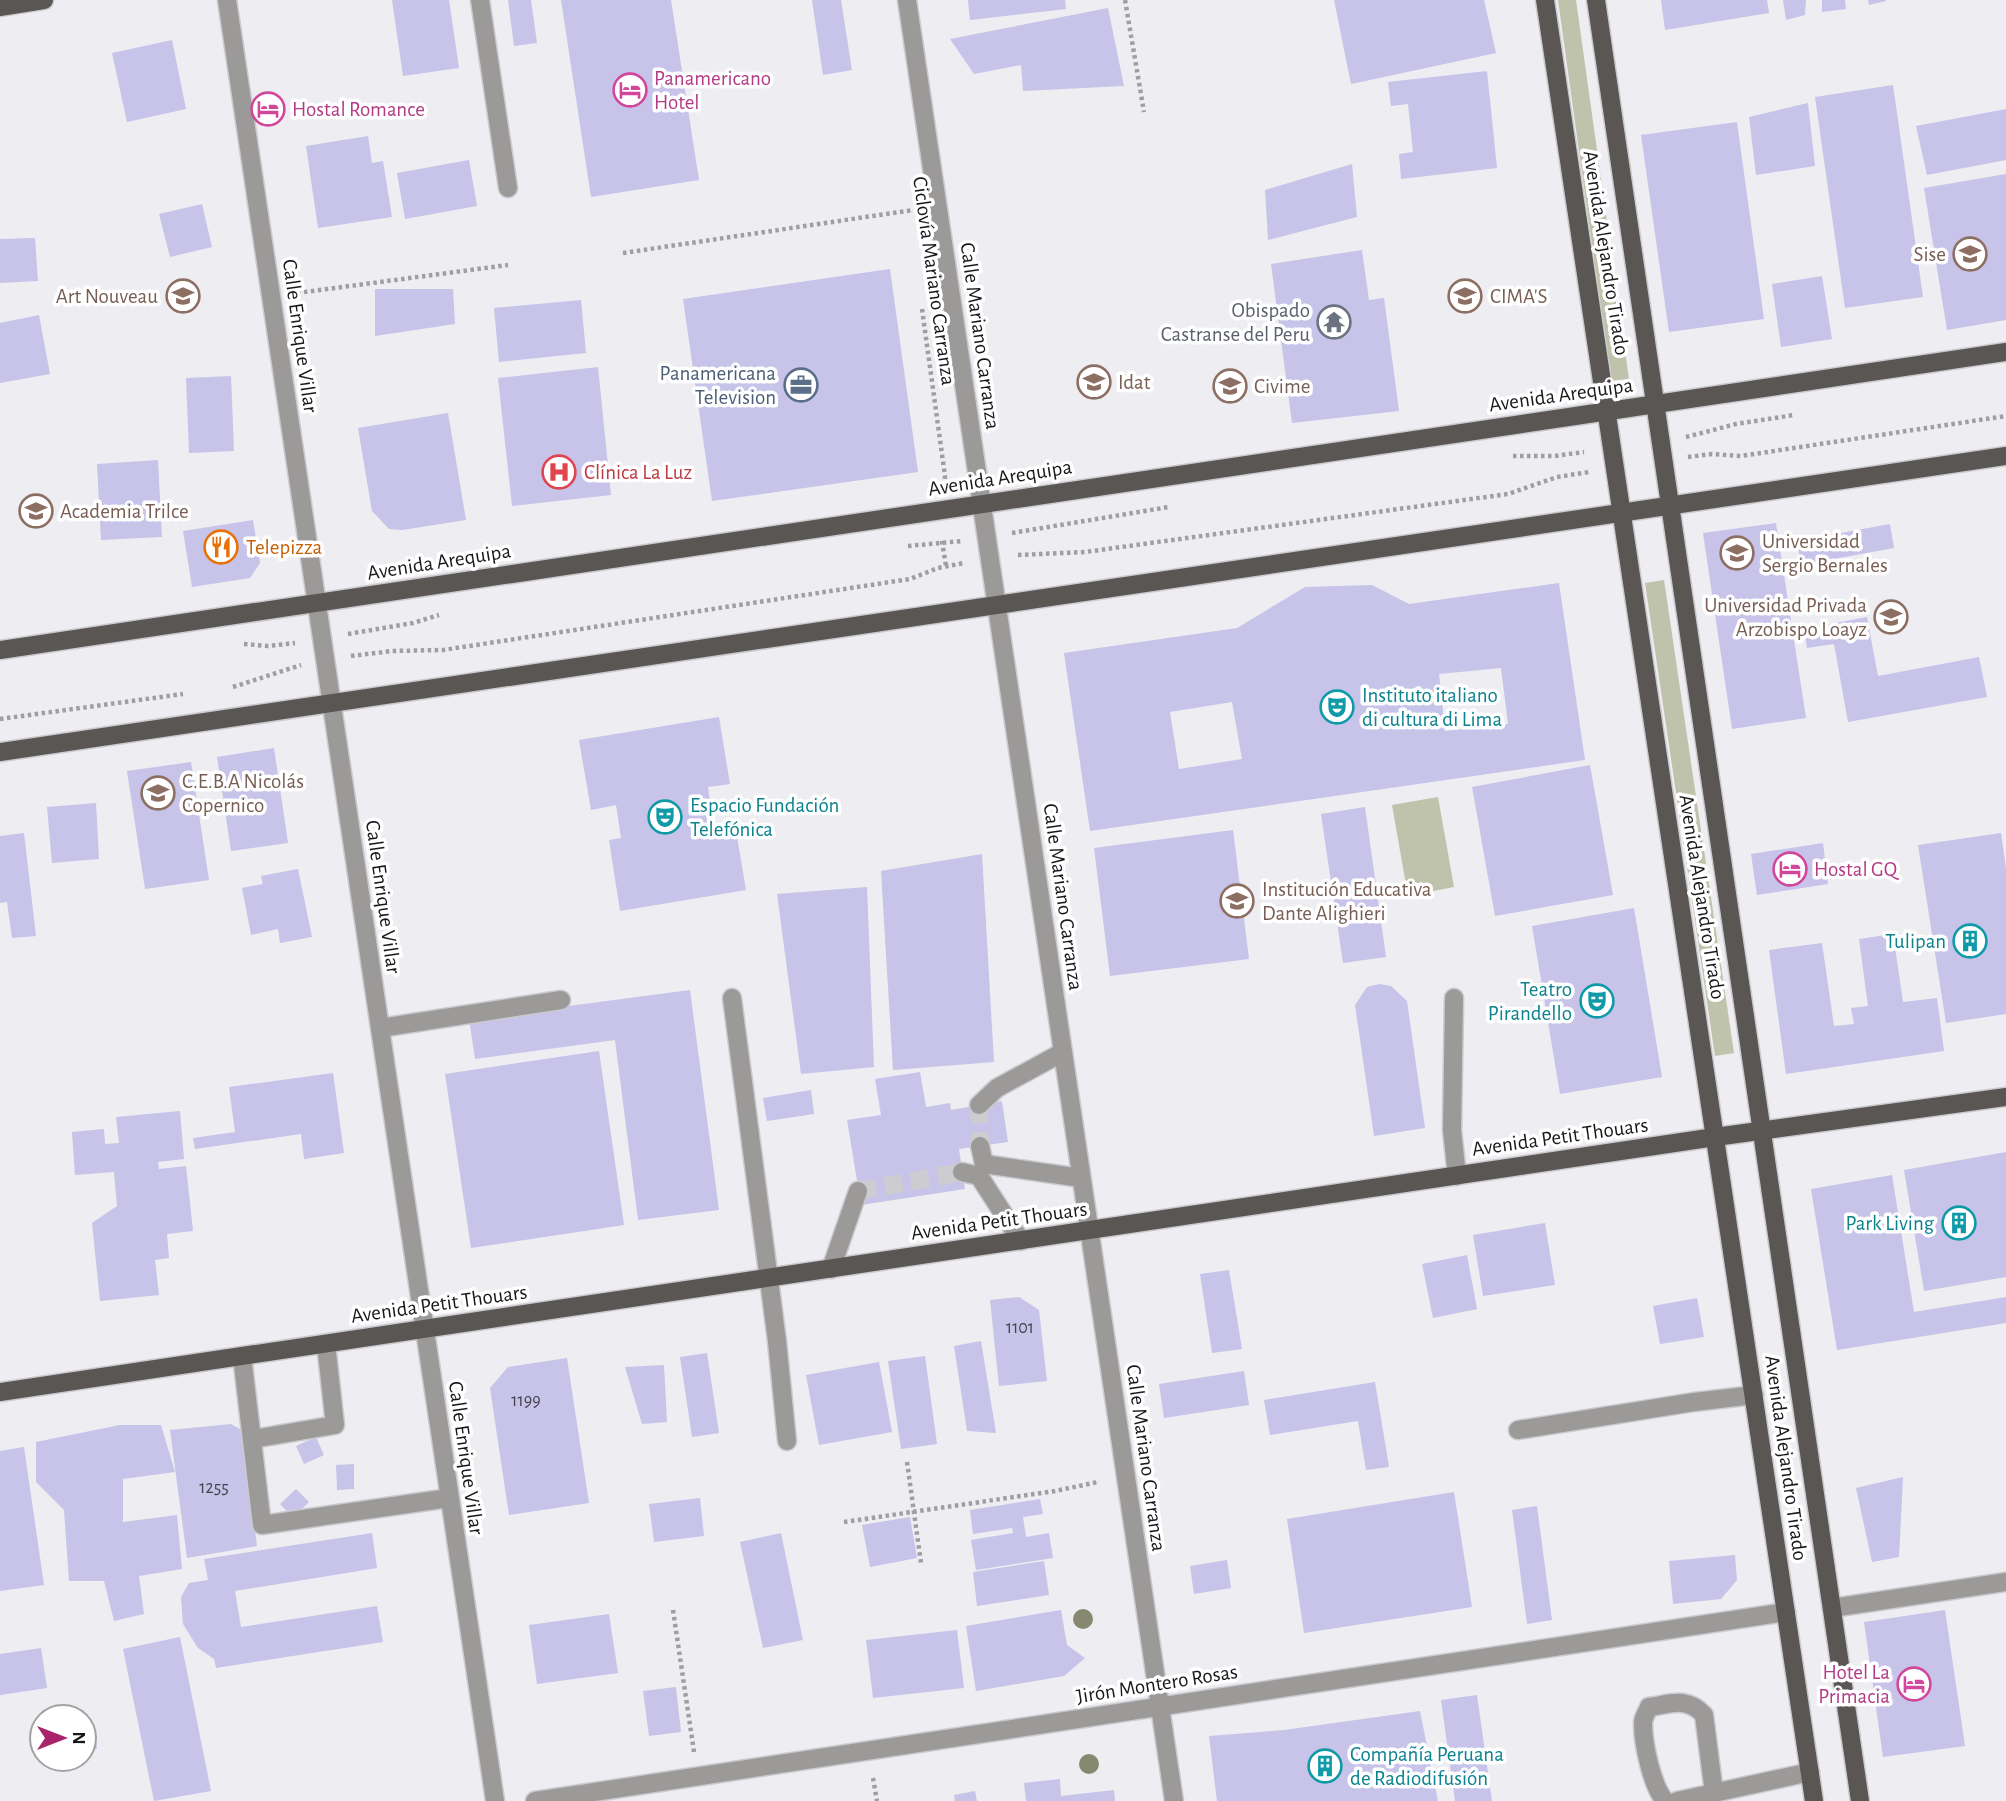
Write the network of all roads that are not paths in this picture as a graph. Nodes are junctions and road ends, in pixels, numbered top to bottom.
1 (44, 0) edge
2 (227, 0) edge
3 (480, 0) edge
4 (907, 0) edge
5 (1545, 0) edge
6 (1596, 0) edge
7 (0, 7) edge
8 (508, 188) dead end
9 (2006, 352) edge
10 (1655, 404) junction
11 (1606, 411) junction
12 (2006, 456) edge
13 (982, 504) junction
14 (1671, 505) junction
15 (1622, 512) junction
16 (316, 603) junction
17 (997, 605) junction
18 (0, 650) edge
19 (332, 704) junction
20 (0, 752) edge
21 (732, 998) dead end
22 (1454, 998) dead end
23 (561, 1000) dead end
24 (380, 1028) junction
25 (1063, 1052) junction
26 (2006, 1097) edge
27 (979, 1105) dead end
28 (1762, 1131) junction
29 (1715, 1137) junction
30 (1457, 1175) junction
31 (1082, 1178) junction
32 (858, 1191) dead end
33 (1089, 1231) junction
34 (1021, 1241) junction
35 (831, 1269) junction
36 (769, 1278) junction
37 (424, 1329) junction
38 (326, 1344) junction
39 (242, 1356) junction
40 (0, 1392) edge
41 (1754, 1395) junction
42 (1518, 1430) dead end
43 (253, 1438) junction
44 (787, 1441) dead end
45 (449, 1498) junction
46 (2006, 1582) edge
47 (1832, 1608) junction
48 (1786, 1612) junction
49 (1160, 1706) junction
50 (1810, 1772) junction
51 (1714, 1793) junction
52 (495, 1801) edge
53 (535, 1801) edge
54 (1174, 1801) edge
55 (1665, 1801) edge
56 (1677, 1801) edge
57 (1814, 1801) edge
58 (1860, 1801) edge

1 - 7 main road
2 - 16 street, Calle Enrique Villar
3 - 8 street
4 - 13 street, Calle Mariano Carranza
5 - 11 main road, Avenida Alejandro Tirado
6 - 10 main road, Avenida Alejandro Tirado
9 - 10 main road, Avenida Arequipa
10 - 11 main road, Avenida Arequipa
10 - 14 main road, Avenida Alejandro Tirado
11 - 13 main road, Avenida Arequipa
11 - 15 main road, Avenida Alejandro Tirado
12 - 14 main road
13 - 16 main road, Avenida Arequipa
13 - 17 street, Calle Mariano Carranza
14 - 15 main road
14 - 28 main road, Avenida Alejandro Tirado
15 - 17 main road
15 - 29 main road, Avenida Alejandro Tirado
16 - 18 main road, Avenida Arequipa
16 - 19 street, Calle Enrique Villar
17 - 19 main road
17 - 25 street, Calle Mariano Carranza
19 - 20 main road
19 - 24 street, Calle Enrique Villar
21 - 36 street
22 - 30 street
23 - 24 street
24 - 37 street, Calle Enrique Villar
25 - 27 street
25 - 31 street, Calle Mariano Carranza
26 - 28 main road, Avenida Petit Thouars
28 - 29 main road, Avenida Petit Thouars
28 - 47 main road, Avenida Alejandro Tirado
29 - 30 main road, Avenida Petit Thouars
29 - 41 main road, Avenida Alejandro Tirado
30 - 33 main road, Avenida Petit Thouars
31 - 33 street, Calle Mariano Carranza
31 - 34 street
32 - 35 street
33 - 34 main road, Avenida Petit Thouars
33 - 49 street, Calle Mariano Carranza
34 - 35 main road, Avenida Petit Thouars
35 - 36 main road, Avenida Petit Thouars
36 - 37 main road, Avenida Petit Thouars
36 - 44 street
37 - 38 main road, Avenida Petit Thouars
37 - 45 street, Calle Enrique Villar
38 - 39 main road, Avenida Petit Thouars
38 - 43 street
39 - 40 main road, Avenida Petit Thouars
39 - 43 street
41 - 42 street
41 - 48 main road, Avenida Alejandro Tirado
43 - 45 street
45 - 52 street, Calle Enrique Villar
46 - 47 street
47 - 58 main road, Avenida Alejandro Tirado
48 - 49 street, Jirón Montero Rosas
48 - 50 main road, Avenida Alejandro Tirado
49 - 53 street, Jirón Montero Rosas
49 - 54 street, Calle Mariano Carranza
50 - 51 street
50 - 57 main road, Avenida Alejandro Tirado
51 - 55 street
51 - 56 street

